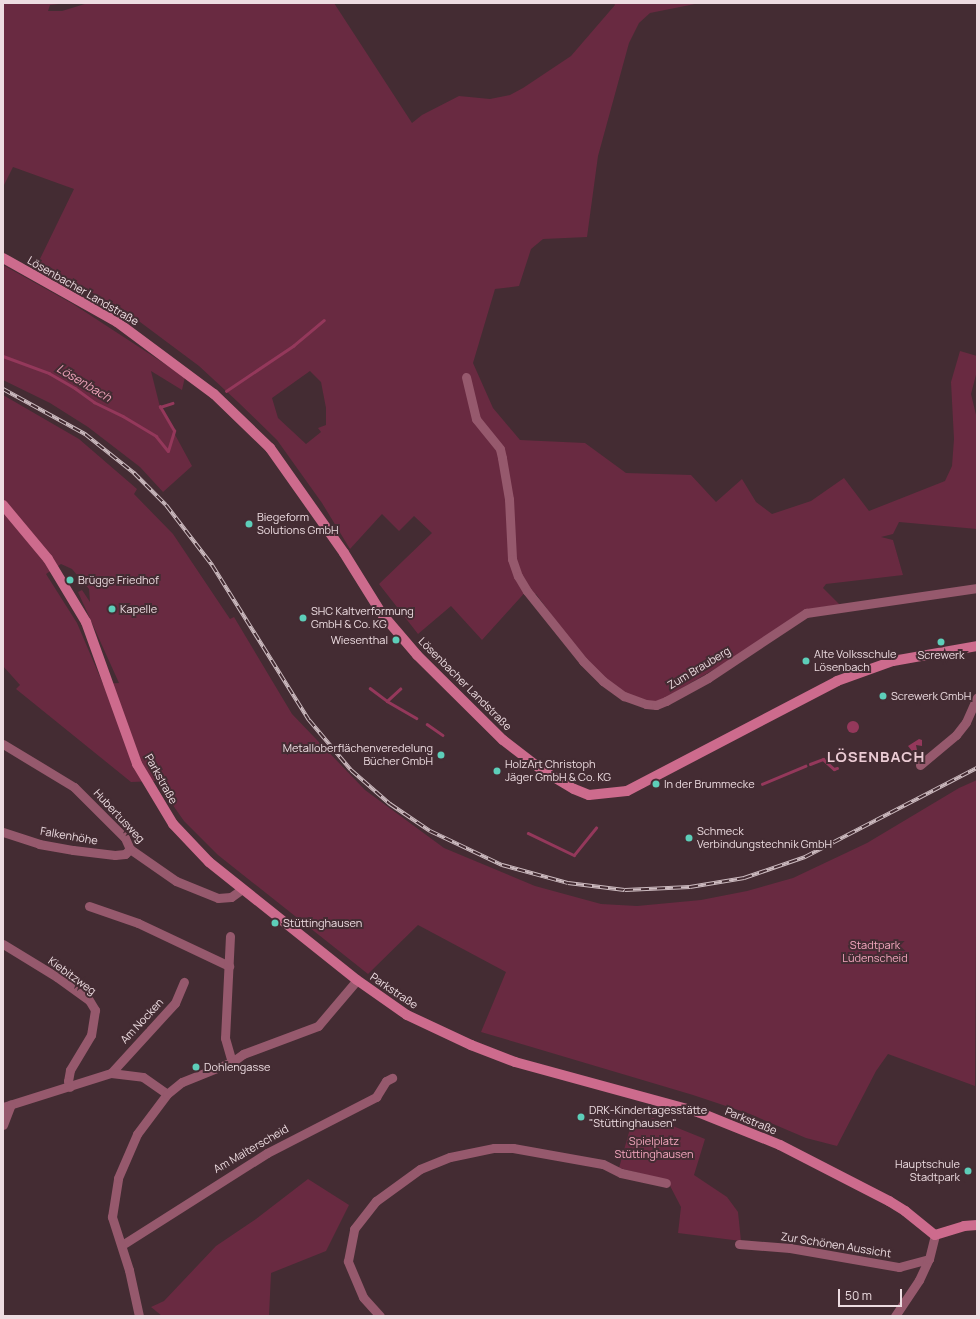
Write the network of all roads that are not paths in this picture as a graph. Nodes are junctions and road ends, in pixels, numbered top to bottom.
1 (3, 258) edge
2 (466, 378) dead end
3 (3, 505) edge
4 (977, 588) edge
5 (977, 646) edge
6 (977, 697) edge
7 (3, 744) edge
8 (920, 765) dead end
9 (3, 832) edge
10 (130, 849) junction
11 (242, 889) junction
12 (89, 906) dead end
13 (230, 936) dead end
14 (3, 944) edge
15 (229, 966) junction
16 (357, 980) junction
17 (184, 982) dead end
18 (232, 1062) junction
19 (111, 1073) junction
20 (392, 1078) dead end
21 (70, 1086) junction
22 (167, 1094) junction
23 (7, 1106) edge
24 (3, 1124) edge
25 (666, 1183) dead end
26 (977, 1225) edge
27 (935, 1235) junction
28 (739, 1244) dead end
29 (122, 1245) junction
30 (929, 1259) junction
31 (139, 1316) edge
32 (380, 1316) edge
33 (895, 1316) edge

1 - 5 street, Lösenbacher Landstraße
2 - 4 street, Zum Brauberg
3 - 11 street, Parkstraße
6 - 8 street
7 - 10 street, Hubertusweg
9 - 10 street, Falkenhöhe
10 - 11 street, Hubertusweg
11 - 16 street, Parkstraße
12 - 15 street
13 - 15 street
14 - 21 street, Kiebitzweg
15 - 18 street
16 - 18 street
16 - 27 street, Parkstraße
17 - 19 street, Am Nocken
18 - 22 street
19 - 21 street, Am Nocken
19 - 22 street, Am Nocken
20 - 29 street, Am Malterscheid
21 - 23 street, Am Nocken
22 - 29 street
23 - 24 street
25 - 32 street
26 - 27 street
27 - 30 street
28 - 30 street, Zur Schönen Aussicht
29 - 31 street
30 - 33 street

